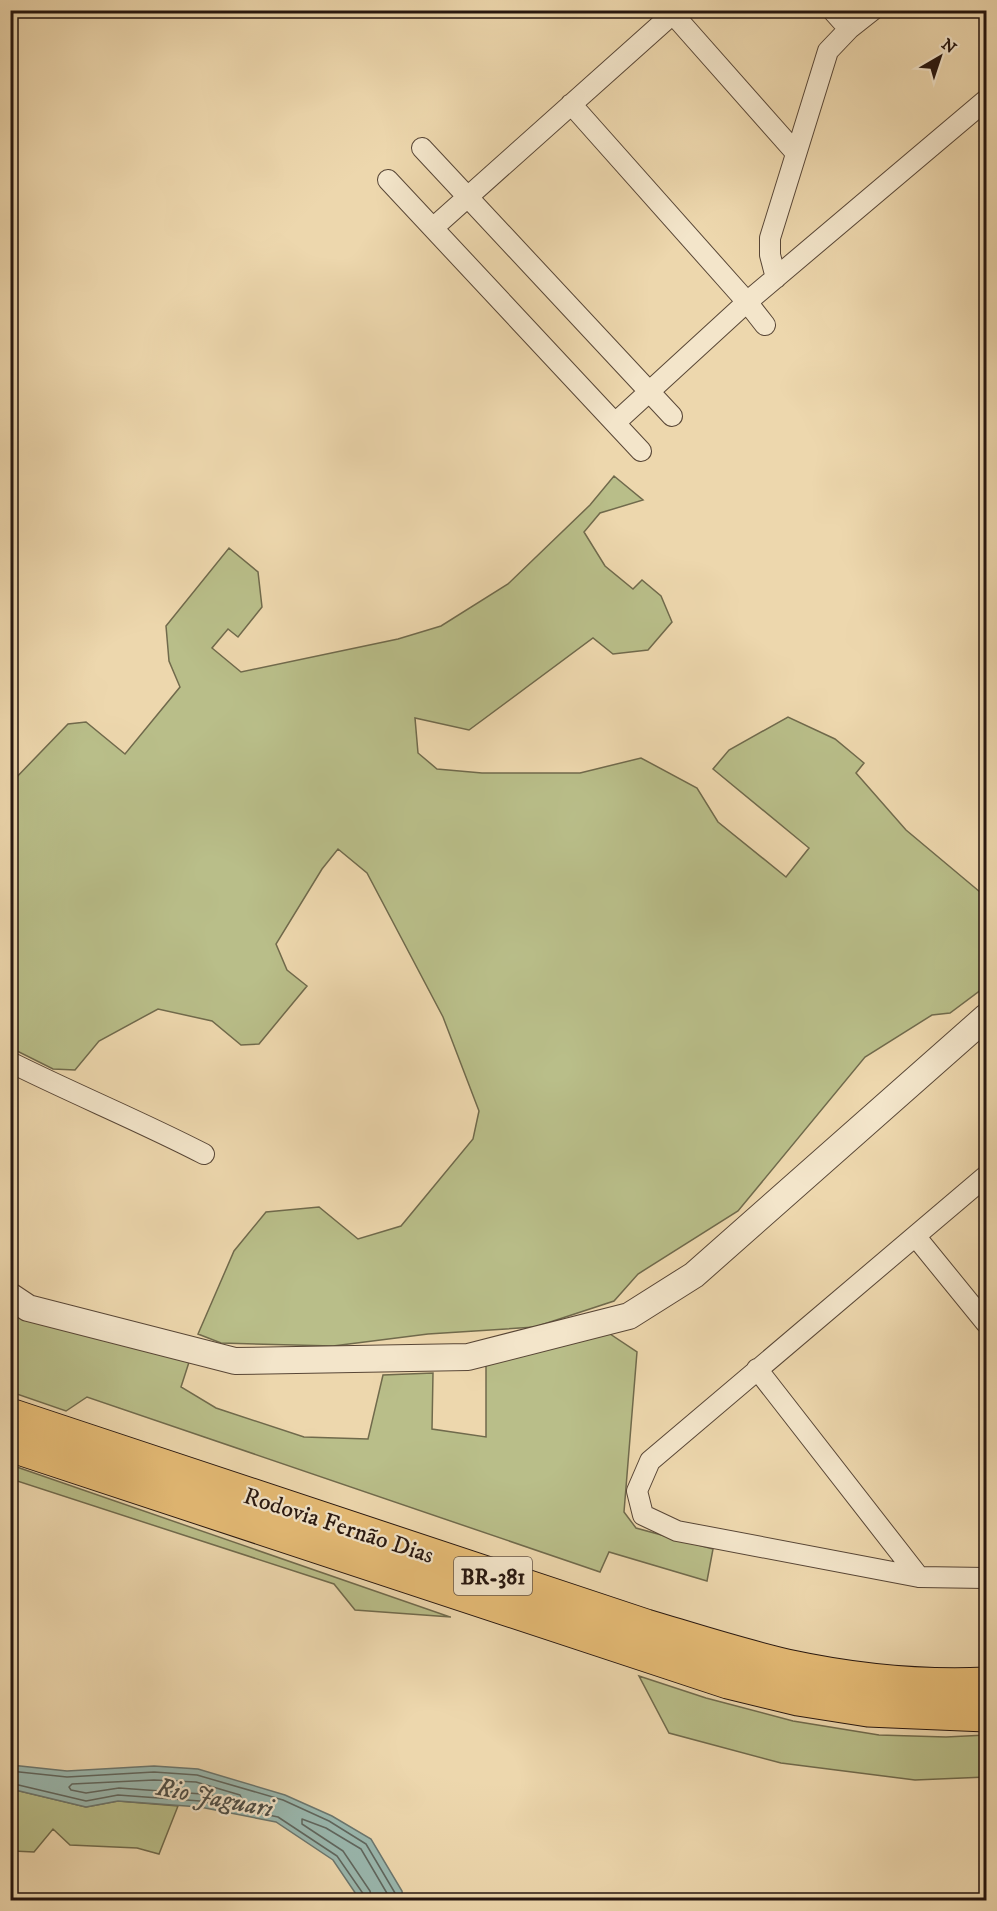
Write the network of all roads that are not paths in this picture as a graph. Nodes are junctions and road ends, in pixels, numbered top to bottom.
1 (832, 10) edge
2 (873, 10) edge
3 (675, 12) edge
4 (849, 29) junction
5 (987, 100) edge
6 (571, 104) junction
7 (422, 148) dead end
8 (796, 153) junction
9 (388, 180) dead end
10 (467, 196) junction
11 (433, 228) junction
12 (776, 278) junction
13 (747, 302) junction
14 (765, 325) dead end
15 (649, 392) junction
16 (672, 416) dead end
17 (615, 423) junction
18 (641, 451) dead end
19 (987, 1017) edge
20 (10, 1062) edge
21 (204, 1155) dead end
22 (987, 1176) edge
23 (916, 1237) junction
24 (10, 1296) edge
25 (987, 1323) edge
26 (757, 1369) junction
27 (10, 1414) edge
28 (10, 1445) edge
29 (919, 1577) junction
30 (987, 1578) edge
31 (987, 1684) edge
32 (987, 1715) edge

1 - 4 street
2 - 4 street
3 - 6 street
3 - 8 street
4 - 8 street
5 - 12 street
6 - 10 street
6 - 13 street
7 - 10 street
8 - 12 street
9 - 11 street
10 - 11 street
10 - 15 street
11 - 17 street
12 - 13 street
13 - 14 street
13 - 15 street
15 - 16 street
15 - 17 street
17 - 18 street
19 - 24 street
20 - 21 street
22 - 23 street
23 - 25 street
23 - 26 street
26 - 29 street
26 - 29 street
27 - 31 highway, Rodovia Fernão Dias / BR-381
28 - 32 highway, Rodovia Fernão Dias / BR-381
29 - 30 street

